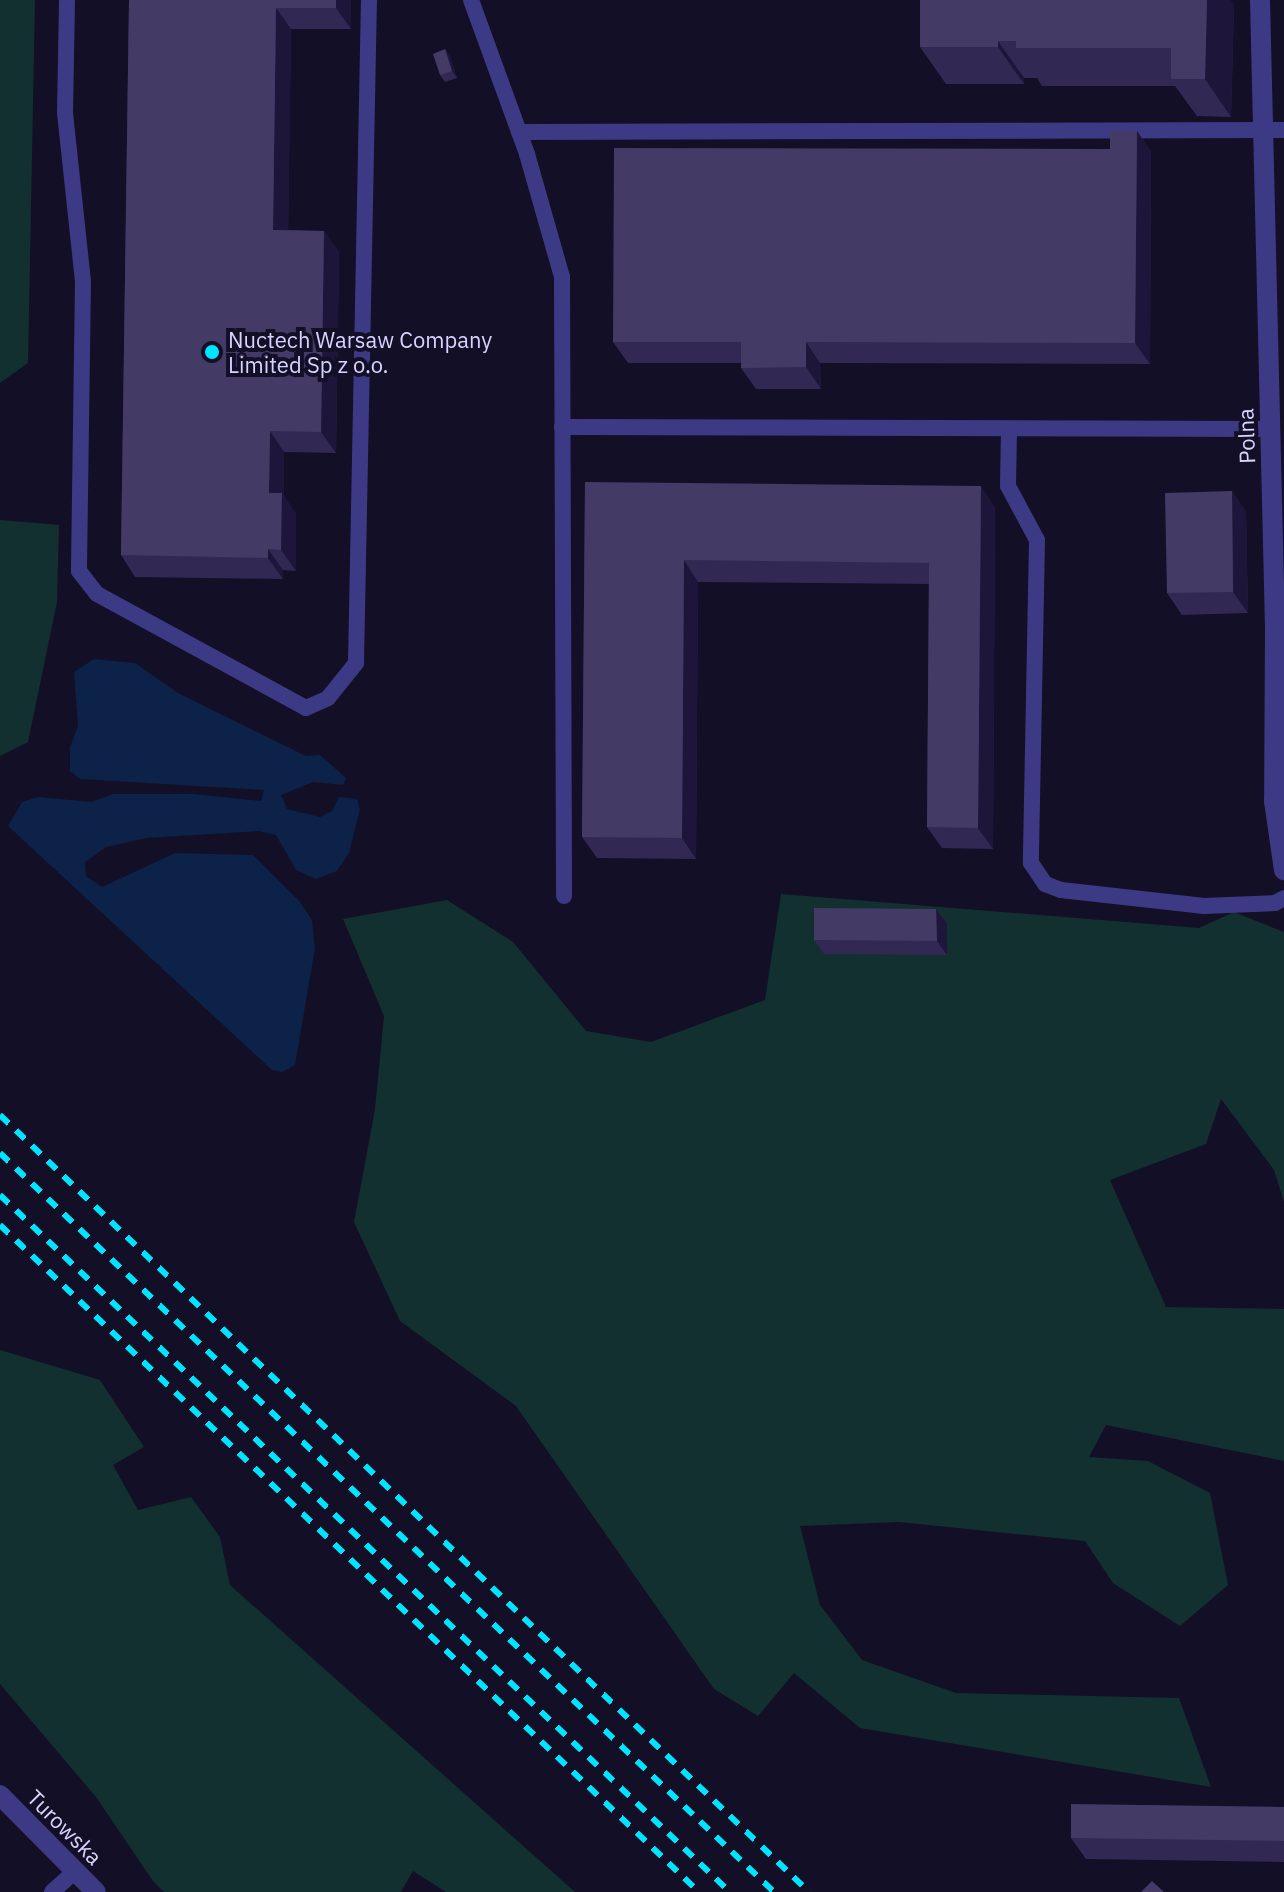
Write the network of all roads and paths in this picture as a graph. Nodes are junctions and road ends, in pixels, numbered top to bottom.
1 (67, 0) edge
2 (369, 0) edge
3 (471, 0) edge
4 (1260, 0) edge
5 (1263, 130) junction
6 (1284, 130) edge
7 (519, 132) junction
8 (1276, 372) edge
9 (562, 427) junction
10 (1009, 429) junction
11 (1270, 429) junction
12 (1284, 870) edge
13 (564, 896) dead end
14 (1284, 898) edge
15 (0, 1795) edge
16 (75, 1871) junction
17 (52, 1892) edge
18 (96, 1892) edge

1 - 2 lane
3 - 7 lane
4 - 5 street, Polna
5 - 6 lane
5 - 7 lane
5 - 8 street, Polna
7 - 9 lane
8 - 11 street, Polna
9 - 10 lane
9 - 13 lane
10 - 11 lane
10 - 14 lane
11 - 12 street, Polna
15 - 16 street, Turowska
16 - 17 lane
16 - 18 street, Turowska

